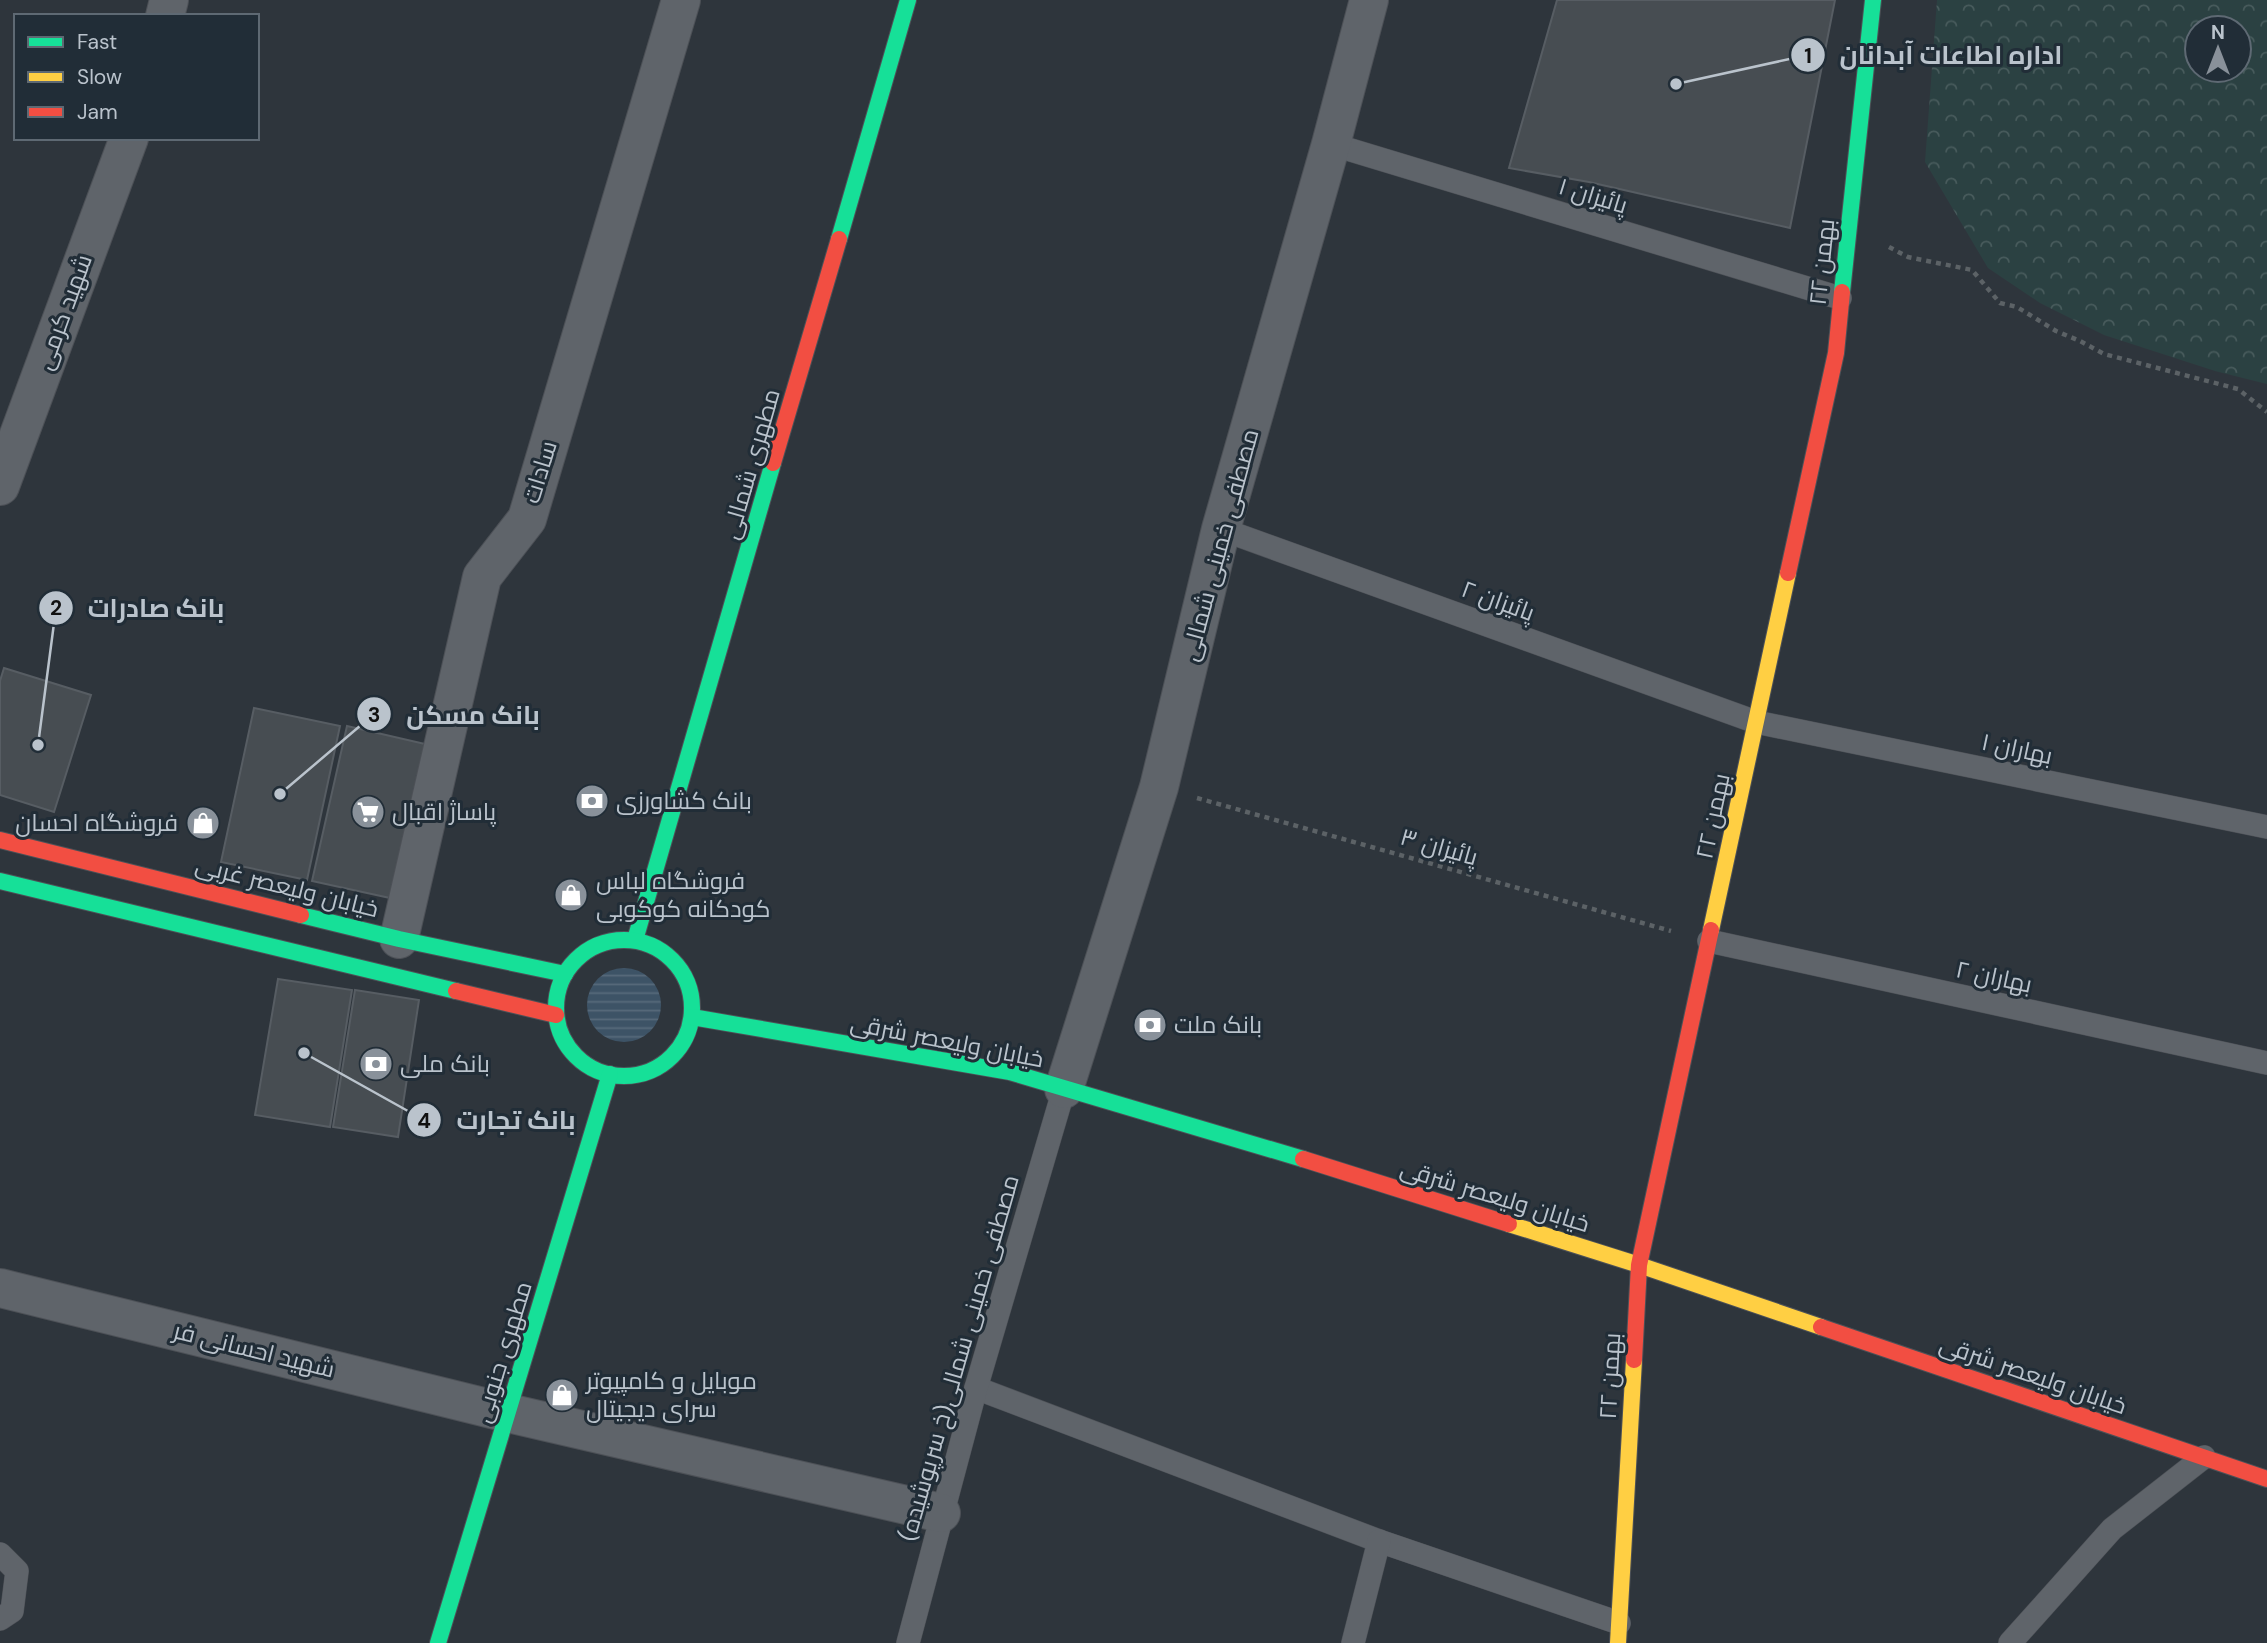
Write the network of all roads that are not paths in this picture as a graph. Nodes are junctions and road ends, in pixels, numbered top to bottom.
1 (681, 0) edge
2 (908, 0) edge
3 (1369, 0) edge
4 (1873, 0) edge
5 (128, 140) edge
6 (1331, 144) junction
7 (1840, 298) junction
8 (0, 486) edge
9 (1221, 529) junction
10 (1756, 722) junction
11 (2267, 827) edge
12 (0, 840) edge
13 (0, 881) edge
14 (399, 939) junction
15 (635, 940) junction
16 (1709, 941) junction
17 (565, 974) junction
18 (556, 1015) junction
19 (692, 1017) junction
20 (2267, 1063) edge
21 (610, 1074) junction
22 (1064, 1089) junction
23 (1639, 1265) junction
24 (0, 1288) edge
25 (976, 1388) junction
26 (508, 1413) junction
27 (2204, 1457) junction
28 (2267, 1479) edge
29 (941, 1513) junction
30 (1378, 1541) junction
31 (0, 1554) edge
32 (0, 1619) edge
33 (1619, 1633) edge
34 (2016, 1640) edge
35 (438, 1643) edge
36 (908, 1643) edge
37 (1353, 1643) edge

1 - 14 street, سادات
2 - 15 main road, مطهری شمالی
3 - 6 street, مصطفی خمینی شمالی
4 - 7 main road, ۲۲ بهمن
5 - 8 street, شهید کرمی
6 - 7 lane, پائیزان ۱
6 - 9 street, مصطفی خمینی شمالی
7 - 10 main road, ۲۲ بهمن
9 - 10 lane, پائیزان ۲
9 - 22 street, مصطفی خمینی شمالی
10 - 11 lane, بهاران ۱
10 - 16 main road, ۲۲ بهمن
12 - 14 main road, خیابان ولیعصر غربی
13 - 18 main road
14 - 17 main road, خیابان ولیعصر غربی
15 - 17 main road
15 - 19 main road
16 - 20 lane, بهاران ۲
16 - 23 main road, ۲۲ بهمن
17 - 18 main road
18 - 21 main road
19 - 21 main road
19 - 22 main road, خیابان ولیعصر شرقی
21 - 26 main road, مطهری جنوبی
22 - 23 main road, خیابان ولیعصر شرقی
22 - 25 lane, مصطفی خمینی شمالی(خ سرپوشیده)
23 - 27 main road, خیابان ولیعصر شرقی
23 - 33 main road, ۲۲ بهمن
24 - 26 street, شهید احسانی فر
25 - 29 lane, مصطفی خمینی شمالی(خ سرپوشیده)
25 - 30 lane
26 - 29 street, شهید احسانی فر
26 - 35 main road, مطهری جنوبی
27 - 28 main road, خیابان ولیعصر شرقی
27 - 34 lane
29 - 36 lane, مصطفی خمینی شمالی(خ سرپوشیده)
30 - 33 lane
30 - 37 lane
31 - 32 lane

